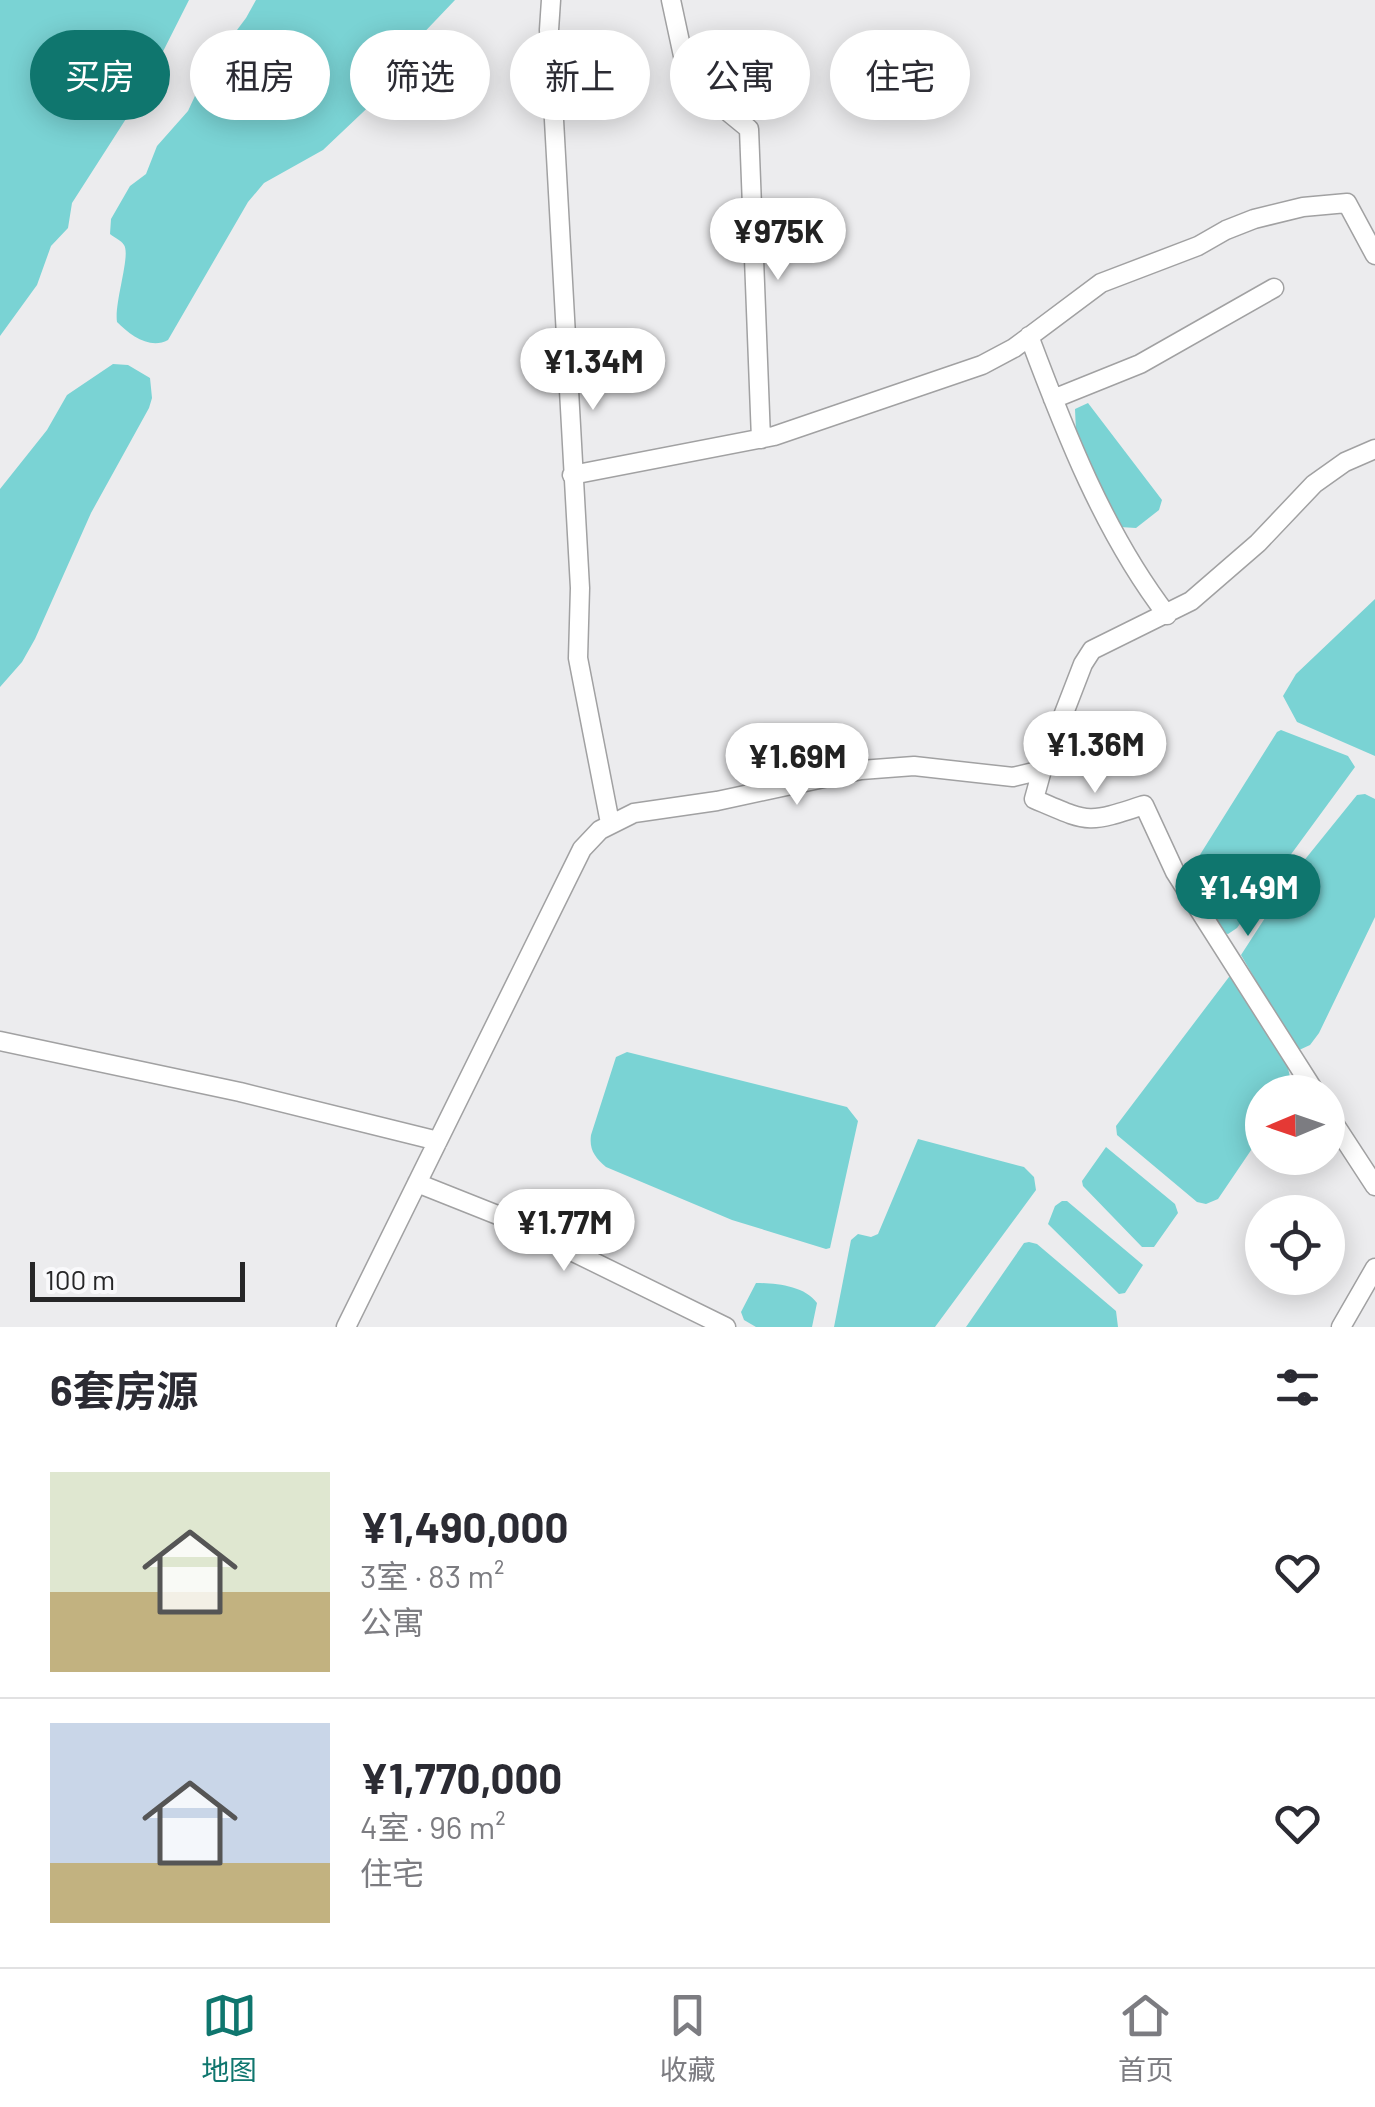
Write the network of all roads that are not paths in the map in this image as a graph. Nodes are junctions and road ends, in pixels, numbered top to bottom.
1 (551, 0) edge
2 (670, 0) edge
3 (1375, 256) edge
4 (1274, 288) dead end
5 (1029, 336) junction
6 (1053, 399) junction
7 (761, 438) junction
8 (1375, 449) edge
9 (572, 474) junction
10 (1167, 615) junction
11 (1042, 770) junction
12 (610, 823) junction
13 (0, 1041) edge
14 (1304, 1075) edge
15 (1345, 1140) edge
16 (438, 1141) junction
17 (417, 1183) junction
18 (1375, 1186) edge
19 (1375, 1268) edge
20 (346, 1327) edge
21 (726, 1327) edge
22 (1341, 1327) edge

1 - 9 street
2 - 7 street
3 - 5 street
4 - 6 street
5 - 6 street
5 - 7 street
6 - 10 street
7 - 9 street
8 - 10 street
9 - 12 street
10 - 11 street
11 - 12 street
11 - 14 street
12 - 16 street
13 - 16 street
15 - 18 street
16 - 17 street
17 - 20 street
17 - 21 street
19 - 22 street

